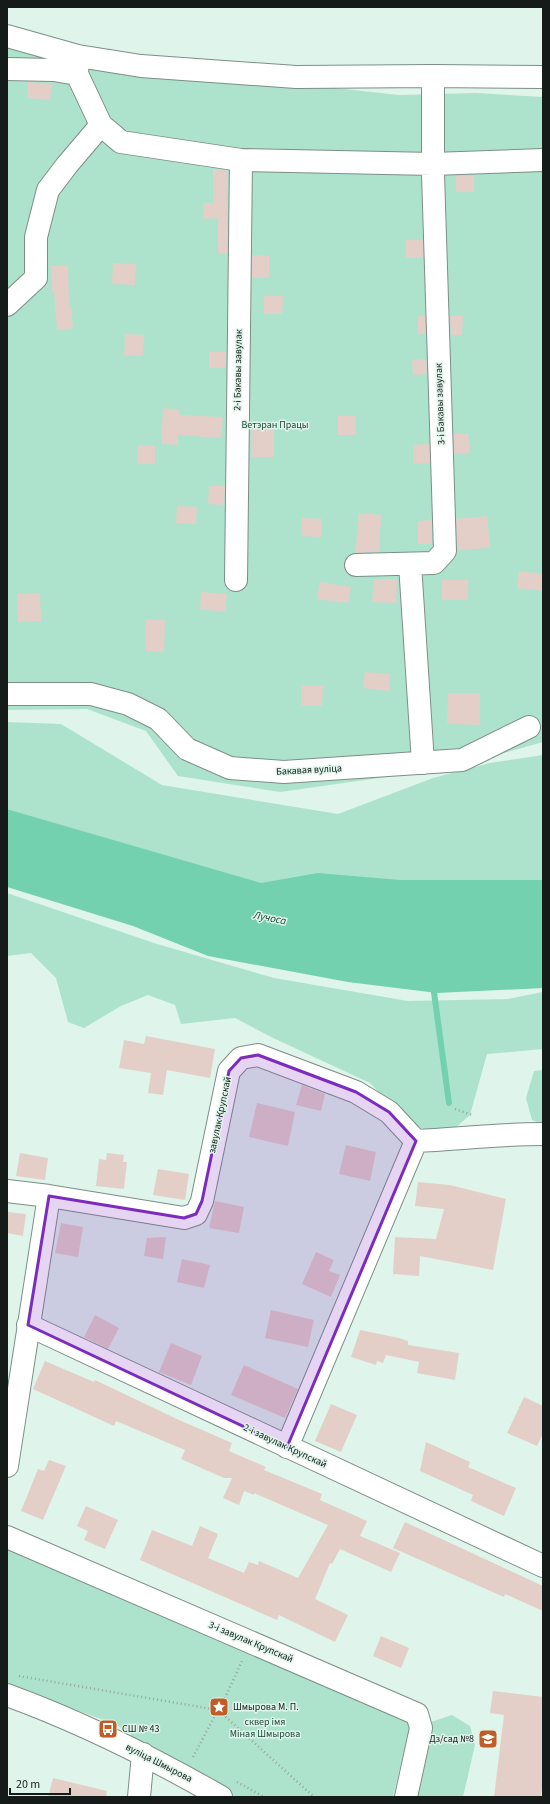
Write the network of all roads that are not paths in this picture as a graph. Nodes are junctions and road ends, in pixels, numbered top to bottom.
1 (7, 36) edge
2 (77, 65) junction
3 (7, 68) edge
4 (433, 76) junction
5 (543, 77) edge
6 (101, 125) junction
7 (241, 160) junction
8 (543, 160) edge
9 (433, 164) junction
10 (7, 305) edge
11 (410, 564) junction
12 (356, 565) dead end
13 (236, 580) dead end
14 (7, 694) edge
15 (529, 727) dead end
16 (423, 763) junction
17 (543, 1134) edge
18 (416, 1140) junction
19 (7, 1191) edge
20 (49, 1196) junction
21 (28, 1325) junction
22 (287, 1448) junction
23 (7, 1466) edge
24 (7, 1536) edge
25 (543, 1566) edge
26 (7, 1695) edge
27 (143, 1754) junction
28 (139, 1797) edge
29 (221, 1797) edge
30 (406, 1797) edge

1 - 2 street
2 - 3 street
2 - 4 street
2 - 6 street
4 - 5 street
4 - 9 street, 3-і Бакавы завулак
6 - 7 street
6 - 10 street
7 - 9 street
7 - 13 street, 2-і Бакавы завулак
8 - 9 street
9 - 11 street, 3-і Бакавы завулак
11 - 12 street, 3-і Бакавы завулак
11 - 16 street
14 - 16 street, Бакавая вуліца
15 - 16 street, Бакавая вуліца
17 - 18 street
18 - 20 street, завулак Крупскай
18 - 22 street
19 - 20 street, завулак Крупскай
20 - 21 street
21 - 22 street, 2-і завулак Крупскай
21 - 23 street
22 - 25 street, 2-і завулак Крупскай
24 - 30 street, 3-і завулак Крупскай
26 - 27 street, вуліца Шмырова
27 - 28 street
27 - 29 street, вуліца Шмырова

